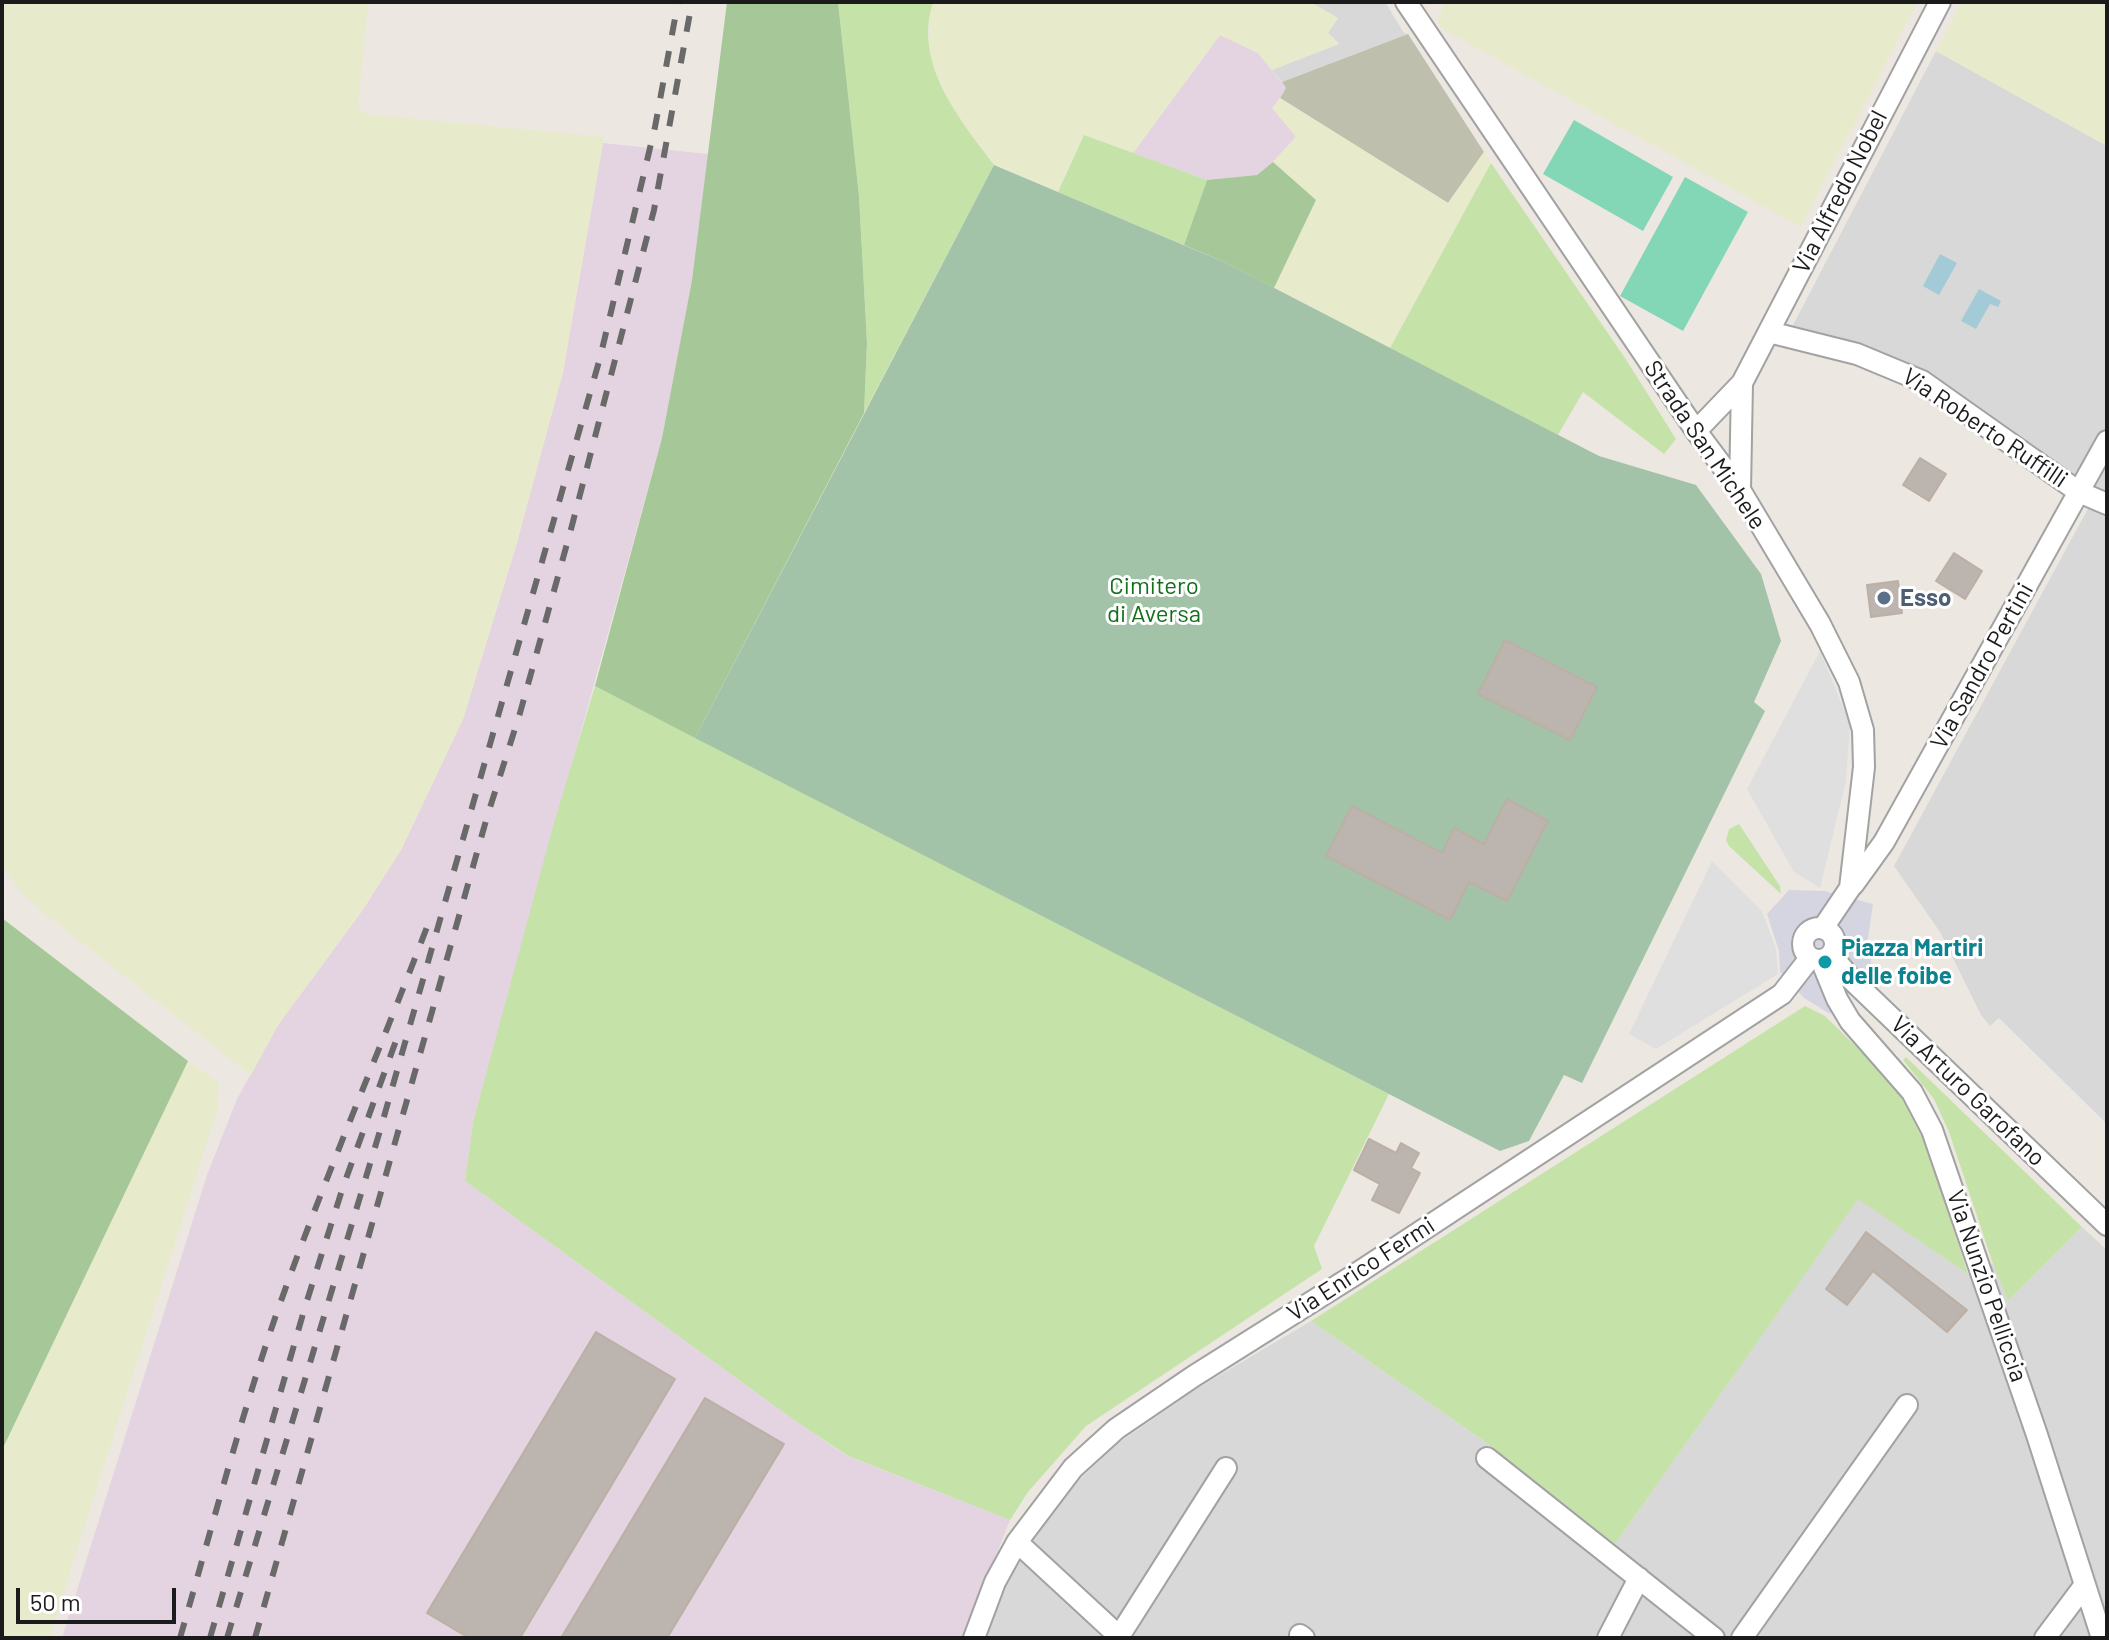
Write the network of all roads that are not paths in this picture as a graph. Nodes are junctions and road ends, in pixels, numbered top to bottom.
1 (1940, 2) edge
2 (1417, 7) edge
3 (1769, 332) junction
4 (1742, 383) junction
5 (1696, 431) junction
6 (2107, 441) edge
7 (1740, 490) junction
8 (2079, 492) junction
9 (2107, 504) edge
10 (1850, 888) junction
11 (1823, 928) junction
12 (1821, 958) junction
13 (2107, 1225) edge
14 (1907, 1405) dead end
15 (1487, 1458) dead end
16 (1226, 1468) dead end
17 (1017, 1542) junction
18 (1639, 1578) junction
19 (2084, 1586) junction
20 (974, 1638) edge
21 (1119, 1638) edge
22 (1608, 1638) edge
23 (1714, 1638) edge
24 (1742, 1638) edge
25 (2045, 1638) edge
26 (2102, 1638) edge

1 - 3 street, Via Alfredo Nobel
2 - 5 street, Strada San Michele
3 - 4 street, Via Alfredo Nobel
3 - 8 street, Via Roberto Ruffilli
4 - 5 street, Via Alfredo Nobel
4 - 7 street, Via Alfredo Nobel
5 - 7 street, Strada San Michele
6 - 8 street, Via Sandro Pertini
7 - 10 street, Strada San Michele
8 - 9 street, Via Roberto Ruffilli
8 - 10 street, Via Sandro Pertini
10 - 11 street, Strada San Michele
11 - 12 street
11 - 12 street
12 - 13 street, Via Arturo Garofano
12 - 17 street, Via Enrico Fermi
12 - 19 street, Via Nunzio Pelliccia
14 - 24 street
15 - 18 street
16 - 21 street
17 - 20 street, Via Enrico Fermi
17 - 21 street
18 - 22 street
18 - 23 street
19 - 25 street
19 - 26 street, Via Nunzio Pelliccia

